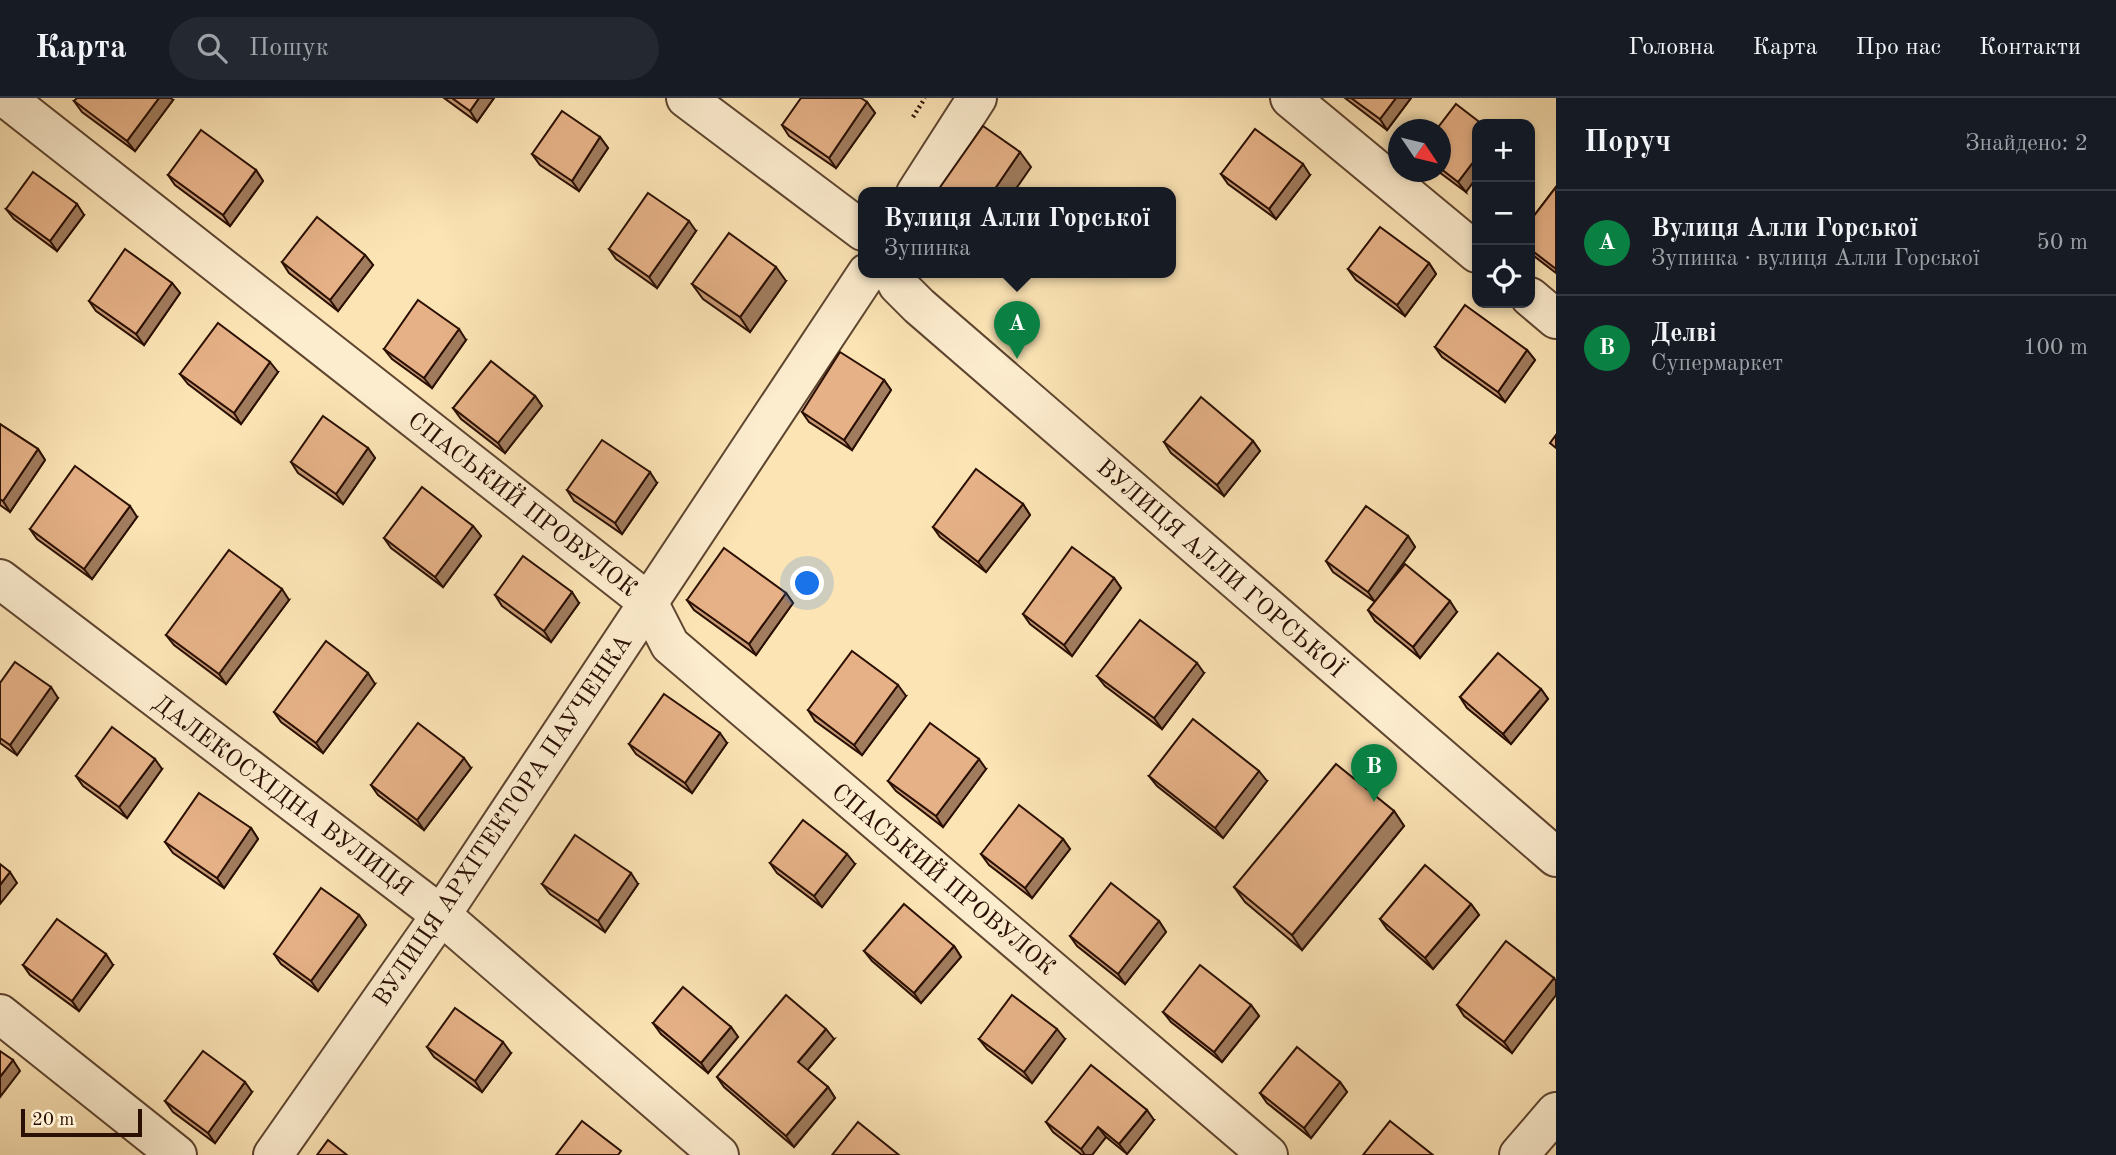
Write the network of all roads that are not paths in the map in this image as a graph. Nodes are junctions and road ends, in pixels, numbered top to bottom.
1 (6, 98) edge
2 (686, 98) edge
3 (977, 98) edge
4 (1290, 98) edge
5 (920, 187) edge
6 (858, 227) edge
7 (1472, 249) edge
8 (864, 278) edge
9 (894, 278) edge
10 (1535, 301) edge
11 (1556, 319) edge
12 (0, 579) edge
13 (648, 602) junction
14 (1556, 857) edge
15 (441, 915) junction
16 (0, 1014) edge
17 (1556, 1112) edge
18 (177, 1155) edge
19 (273, 1155) edge
20 (719, 1155) edge
21 (1268, 1155) edge
22 (1520, 1155) edge

1 - 13 street, СПАСЬКИЙ ПРОВУЛОК
2 - 6 street
3 - 5 street
4 - 7 street
8 - 13 street, ВУЛИЦЯ АРХІТЕКТОРА ПАУЧЕНКА
9 - 14 street, ВУЛИЦЯ АЛЛИ ГОРСЬКОЇ
10 - 11 street
12 - 15 street, ДАЛЕКОСХІДНА ВУЛИЦЯ
13 - 15 street, ВУЛИЦЯ АРХІТЕКТОРА ПАУЧЕНКА
13 - 21 street, СПАСЬКИЙ ПРОВУЛОК
15 - 19 street, ВУЛИЦЯ АРХІТЕКТОРА ПАУЧЕНКА
15 - 20 street, ДАЛЕКОСХІДНА ВУЛИЦЯ
16 - 18 street
17 - 22 street

